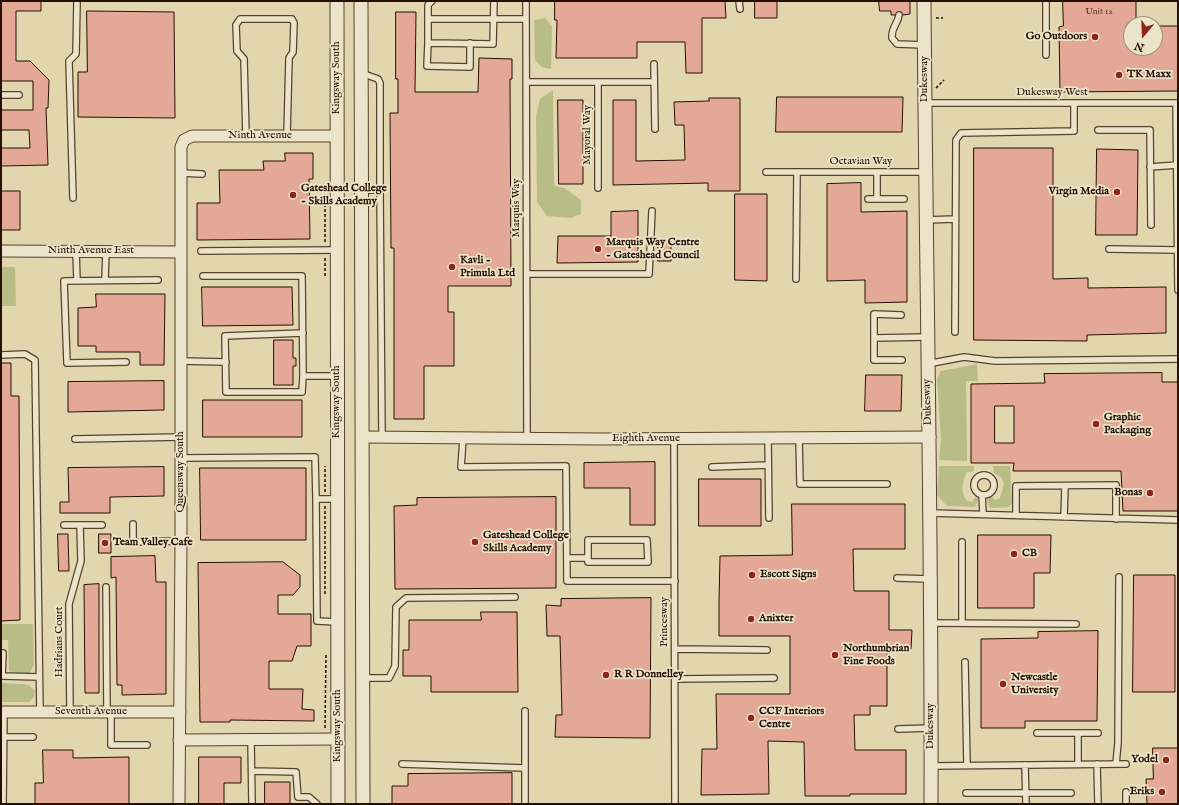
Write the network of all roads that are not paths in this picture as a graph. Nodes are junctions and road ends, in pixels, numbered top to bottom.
1 (77, 1) edge
2 (337, 1) edge
3 (361, 1) edge
4 (432, 1) edge
5 (494, 1) edge
6 (526, 1) edge
7 (739, 1) edge
8 (924, 1) edge
9 (1046, 1) edge
10 (740, 9) dead end
11 (899, 15) dead end
12 (428, 19) junction
13 (494, 19) junction
14 (526, 19) junction
15 (428, 43) junction
16 (470, 43) junction
17 (925, 45) junction
18 (1046, 55) dead end
19 (654, 64) dead end
20 (361, 73) junction
21 (527, 82) junction
22 (598, 82) junction
23 (654, 82) junction
24 (1, 95) edge
25 (19, 95) dead end
26 (925, 103) junction
27 (1074, 103) junction
28 (1177, 103) edge
29 (655, 129) dead end
30 (1098, 130) dead end
31 (1177, 131) edge
32 (246, 136) junction
33 (287, 136) junction
34 (337, 136) junction
35 (184, 140) joint
36 (1177, 165) junction
37 (1150, 166) junction
38 (766, 172) dead end
39 (797, 172) junction
40 (926, 172) junction
41 (181, 173) junction
42 (877, 173) junction
43 (202, 174) dead end
44 (598, 188) dead end
45 (361, 190) junction
46 (380, 190) junction
47 (73, 198) dead end
48 (868, 198) dead end
49 (877, 199) junction
50 (904, 199) dead end
51 (652, 211) dead end
52 (955, 219) junction
53 (926, 220) junction
54 (1151, 225) dead end
55 (1109, 249) dead end
56 (337, 250) junction
57 (1178, 250) edge
58 (1, 251) edge
59 (76, 251) junction
60 (106, 251) junction
61 (201, 251) dead end
62 (180, 252) junction
63 (527, 274) junction
64 (203, 276) dead end
65 (1178, 278) edge
66 (796, 279) dead end
67 (105, 280) junction
68 (158, 280) dead end
69 (77, 281) junction
70 (1178, 290) edge
71 (901, 315) dead end
72 (955, 332) dead end
73 (303, 333) junction
74 (927, 337) junction
75 (874, 338) junction
76 (1, 355) edge
77 (1178, 359) edge
78 (902, 360) dead end
79 (181, 361) junction
80 (126, 362) dead end
81 (226, 362) junction
82 (927, 364) junction
83 (303, 376) junction
84 (337, 376) junction
85 (181, 437) junction
86 (362, 437) junction
87 (930, 437) junction
88 (382, 438) junction
89 (768, 438) junction
90 (799, 438) junction
91 (75, 439) dead end
92 (463, 439) junction
93 (674, 439) junction
94 (527, 440) junction
95 (181, 458) junction
96 (768, 465) junction
97 (712, 467) dead end
98 (887, 484) dead end
99 (1065, 486) junction
100 (982, 495) dead end
101 (316, 499) junction
102 (338, 499) junction
103 (930, 513) junction
104 (983, 514) junction
105 (1016, 515) junction
106 (1064, 517) junction
107 (769, 518) dead end
108 (1116, 519) junction
109 (1178, 520) edge
110 (133, 524) dead end
111 (80, 525) junction
112 (102, 525) dead end
113 (64, 526) dead end
114 (181, 541) junction
115 (962, 542) dead end
116 (567, 558) junction
117 (588, 558) junction
118 (897, 578) dead end
119 (1118, 578) dead end
120 (930, 579) junction
121 (675, 581) junction
122 (106, 588) dead end
123 (515, 597) dead end
124 (338, 622) junction
125 (962, 622) junction
126 (931, 623) junction
127 (1076, 624) dead end
128 (675, 649) junction
129 (767, 650) dead end
130 (1, 653) edge
131 (965, 662) dead end
132 (39, 677) junction
133 (363, 678) junction
134 (774, 678) dead end
135 (675, 679) junction
136 (525, 711) dead end
137 (2, 712) edge
138 (40, 712) junction
139 (70, 712) junction
140 (109, 712) junction
141 (180, 712) junction
142 (931, 728) junction
143 (898, 729) dead end
144 (1037, 733) dead end
145 (1078, 733) junction
146 (1098, 733) dead end
147 (4, 737) junction
148 (33, 737) dead end
149 (338, 739) junction
150 (179, 740) junction
151 (251, 740) junction
152 (147, 745) dead end
153 (402, 764) dead end
154 (1078, 764) junction
155 (1097, 764) junction
156 (1116, 764) junction
157 (1126, 764) dead end
158 (1025, 765) junction
159 (931, 766) junction
160 (967, 766) junction
161 (525, 768) junction
162 (252, 771) junction
163 (1026, 792) junction
164 (1126, 792) dead end
165 (966, 793) dead end
166 (1071, 793) dead end
167 (3, 804) edge
168 (179, 804) edge
169 (252, 804) edge
170 (317, 804) edge
171 (338, 804) edge
172 (363, 804) edge
173 (525, 804) edge
174 (675, 804) edge
175 (931, 804) edge
176 (1026, 804) edge
177 (1098, 804) edge
178 (1126, 804) edge

1 - 47 lane
2 - 34 street, Kingsway South
3 - 20 street
4 - 12 lane
5 - 13 lane
6 - 14 lane, Marquis Way
7 - 10 lane
8 - 17 street, Dukesway
9 - 18 lane
11 - 17 lane
12 - 13 lane
12 - 15 lane
13 - 14 lane
13 - 16 lane
14 - 21 lane, Marquis Way
15 - 16 lane
15 - 16 lane
17 - 26 street, Dukesway
19 - 23 lane
20 - 45 street
20 - 46 lane
21 - 22 lane
21 - 63 lane, Marquis Way
22 - 23 lane
22 - 44 lane, Mayoral Way
23 - 29 lane
24 - 25 lane
26 - 27 lane, Dukesway West
26 - 40 street, Dukesway
27 - 28 lane, Dukesway West
27 - 52 lane
28 - 31 lane
30 - 37 lane
31 - 36 lane
32 - 33 street, Ninth Avenue
32 - 33 lane
32 - 35 street, Ninth Avenue
33 - 34 street, Ninth Avenue
34 - 56 street, Kingsway South
35 - 41 street, Queensway South
36 - 37 lane
36 - 57 lane
37 - 54 lane
38 - 39 lane, Octavian Way
39 - 42 lane, Octavian Way
39 - 66 lane
40 - 42 lane, Octavian Way
40 - 53 street, Dukesway
41 - 43 lane
41 - 62 street, Queensway South
42 - 49 lane
45 - 46 lane
45 - 86 street
46 - 88 lane
48 - 49 lane
49 - 50 lane
51 - 63 lane
52 - 53 lane
52 - 72 lane
53 - 74 street, Dukesway
55 - 57 lane
56 - 61 lane
56 - 84 street, Kingsway South
57 - 65 lane
58 - 59 street, Ninth Avenue East
59 - 60 street, Ninth Avenue East
59 - 69 lane
60 - 62 street, Ninth Avenue East
60 - 67 lane
62 - 79 street, Queensway South
63 - 94 lane, Marquis Way
64 - 73 lane
65 - 70 lane
67 - 68 lane
67 - 69 lane
69 - 80 lane
71 - 75 lane
73 - 81 lane
73 - 83 lane
74 - 75 lane
74 - 82 street, Dukesway
75 - 78 lane
76 - 132 lane
77 - 82 lane
79 - 81 lane
79 - 85 street, Queensway South
81 - 83 lane
82 - 87 street, Dukesway
83 - 84 lane
84 - 102 street, Kingsway South
85 - 91 lane
85 - 95 street, Queensway South
86 - 88 street, Eighth Avenue
86 - 133 street
87 - 90 street, Eighth Avenue
87 - 103 street, Dukesway
88 - 92 street, Eighth Avenue
89 - 90 street, Eighth Avenue
89 - 93 street, Eighth Avenue
89 - 96 lane
90 - 98 lane
92 - 94 street, Eighth Avenue
92 - 116 lane
93 - 94 street, Eighth Avenue
93 - 121 lane, Princesway
95 - 101 lane
95 - 114 street, Queensway South
96 - 97 lane
96 - 107 lane
99 - 105 lane
99 - 106 lane
99 - 108 lane
100 - 104 lane
101 - 102 lane
101 - 124 lane
102 - 124 street, Kingsway South
103 - 104 lane
103 - 120 street, Dukesway
104 - 105 lane
105 - 106 lane
106 - 108 lane
108 - 109 lane
110 - 114 lane
111 - 112 lane
111 - 113 lane
111 - 139 lane, Hadrians Court
114 - 141 street, Queensway South
115 - 125 lane
116 - 117 lane
116 - 121 lane
117 - 117 lane
118 - 120 lane
119 - 156 lane
120 - 126 street, Dukesway
121 - 128 lane, Princesway
122 - 140 lane
123 - 133 lane
124 - 149 street, Kingsway South
125 - 126 lane
125 - 127 lane
126 - 142 street, Dukesway
128 - 129 lane
128 - 135 lane, Princesway
130 - 132 lane
131 - 160 lane
132 - 138 lane
133 - 172 street
134 - 135 lane
135 - 174 lane, Princesway
136 - 161 lane
137 - 138 street, Seventh Avenue
137 - 147 lane
138 - 139 street, Seventh Avenue
139 - 140 street, Seventh Avenue
140 - 141 street, Seventh Avenue
140 - 152 lane
141 - 150 street, Queensway South
142 - 143 lane
142 - 159 street, Dukesway
144 - 145 lane
145 - 146 lane
145 - 154 lane
147 - 148 lane
147 - 167 lane
149 - 151 street
149 - 171 street, Kingsway South
150 - 151 street
150 - 168 street, Queensway South
151 - 162 lane
153 - 161 lane
154 - 155 lane
154 - 158 lane
155 - 156 lane
155 - 177 lane
156 - 157 lane
158 - 160 lane
158 - 163 lane
159 - 160 lane
159 - 175 street, Dukesway
161 - 173 lane
162 - 169 lane
162 - 170 lane
163 - 165 lane
163 - 166 lane
163 - 176 lane
164 - 178 lane

